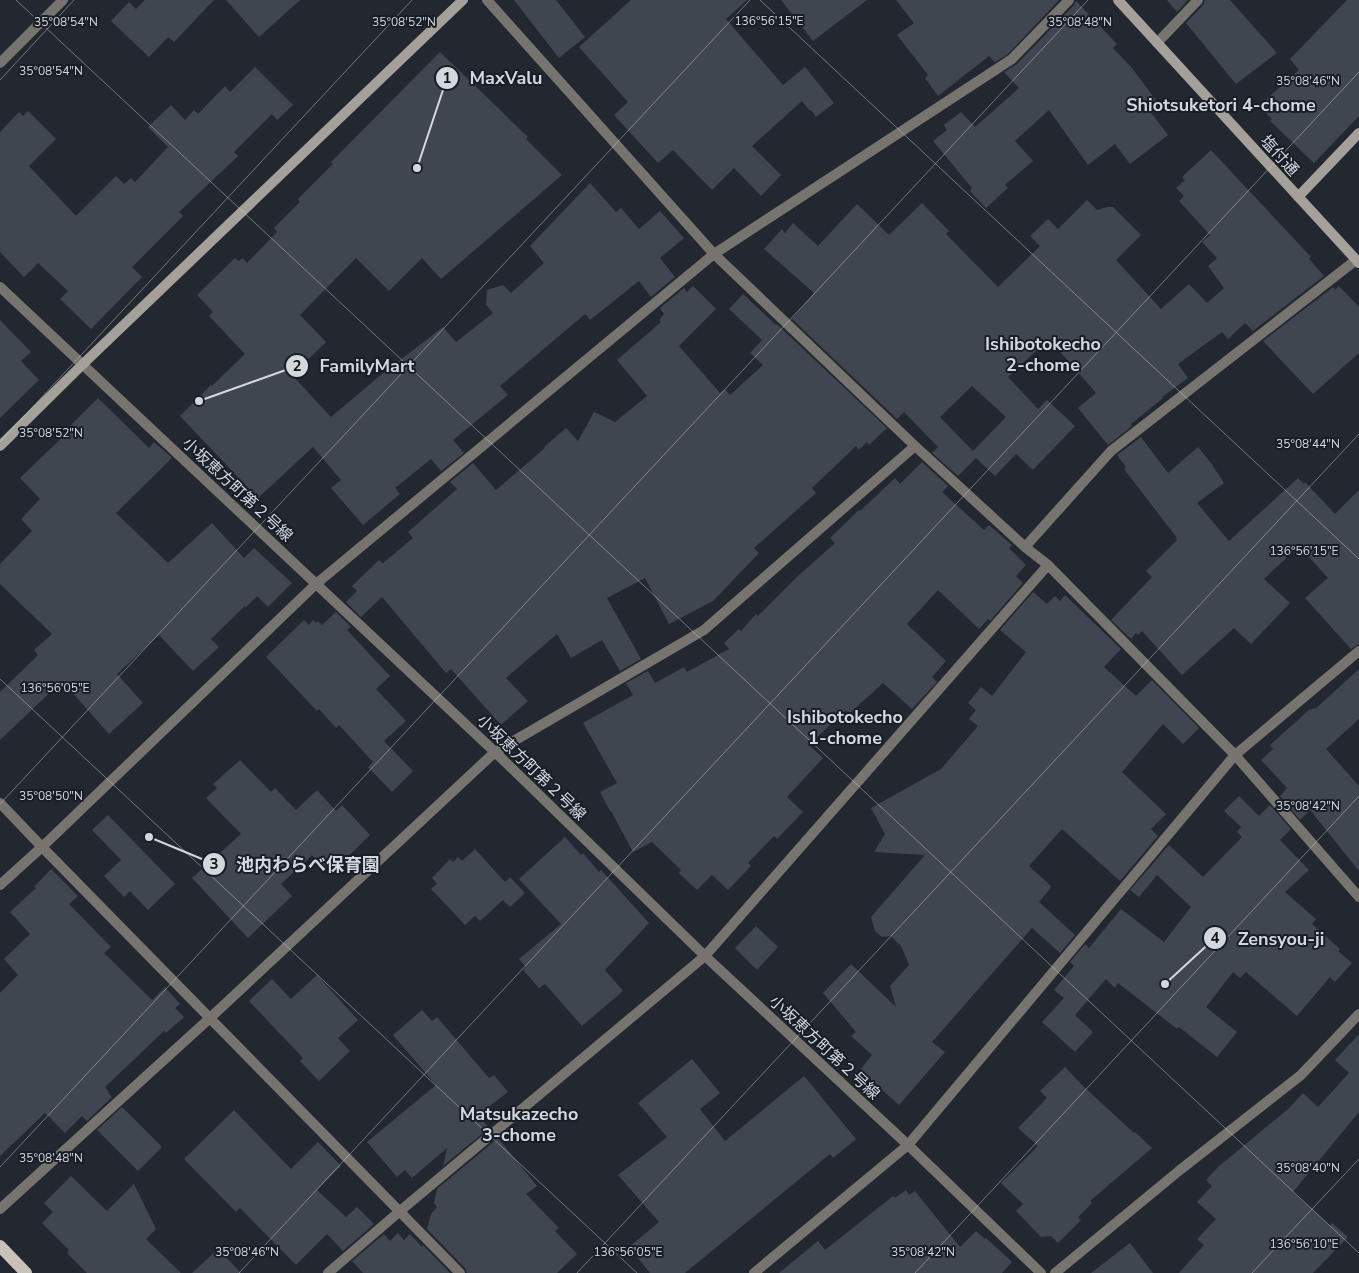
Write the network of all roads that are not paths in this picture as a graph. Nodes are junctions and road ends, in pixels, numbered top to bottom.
1 (63, 0) edge
2 (462, 0) edge
3 (487, 0) edge
4 (1069, 0) edge
5 (1118, 0) edge
6 (1198, 0) edge
7 (1157, 43) junction
8 (0, 63) edge
9 (1359, 133) edge
10 (1298, 197) junction
11 (714, 254) junction
12 (1357, 261) edge
13 (0, 287) edge
14 (83, 364) junction
15 (0, 446) edge
16 (915, 446) junction
17 (1025, 547) junction
18 (1048, 565) junction
19 (316, 584) junction
20 (1359, 651) edge
21 (495, 752) junction
22 (1235, 755) junction
23 (0, 803) edge
24 (42, 848) junction
25 (0, 885) edge
26 (1359, 897) edge
27 (705, 956) junction
28 (1359, 1014) edge
29 (210, 1018) junction
30 (908, 1145) junction
31 (0, 1210) edge
32 (400, 1210) junction
33 (0, 1246) edge
34 (26, 1273) edge
35 (328, 1273) edge
36 (460, 1273) edge
37 (754, 1273) edge
38 (1041, 1273) edge
39 (1055, 1273) edge

1 - 8 street
2 - 14 street
3 - 11 street
4 - 11 street
5 - 7 street, 塩付通
6 - 7 street
7 - 10 street, 塩付通
9 - 10 street
10 - 12 street, 塩付通
11 - 16 street
11 - 19 street
12 - 17 street
13 - 14 street, 小坂恵方町第２号線
14 - 15 street
14 - 19 street, 小坂恵方町第２号線
16 - 17 street
16 - 21 street
17 - 18 street
18 - 22 street
18 - 27 street
19 - 21 street, 小坂恵方町第２号線
19 - 24 street
20 - 22 street
21 - 27 street, 小坂恵方町第２号線
21 - 29 street
22 - 26 street
22 - 30 street
23 - 24 street
24 - 25 street
24 - 29 street
27 - 30 street, 小坂恵方町第２号線
27 - 32 street
28 - 39 street
29 - 31 street
29 - 32 street
30 - 37 street
30 - 38 street, 小坂恵方町第２号線
32 - 35 street
32 - 36 street
33 - 34 main road

